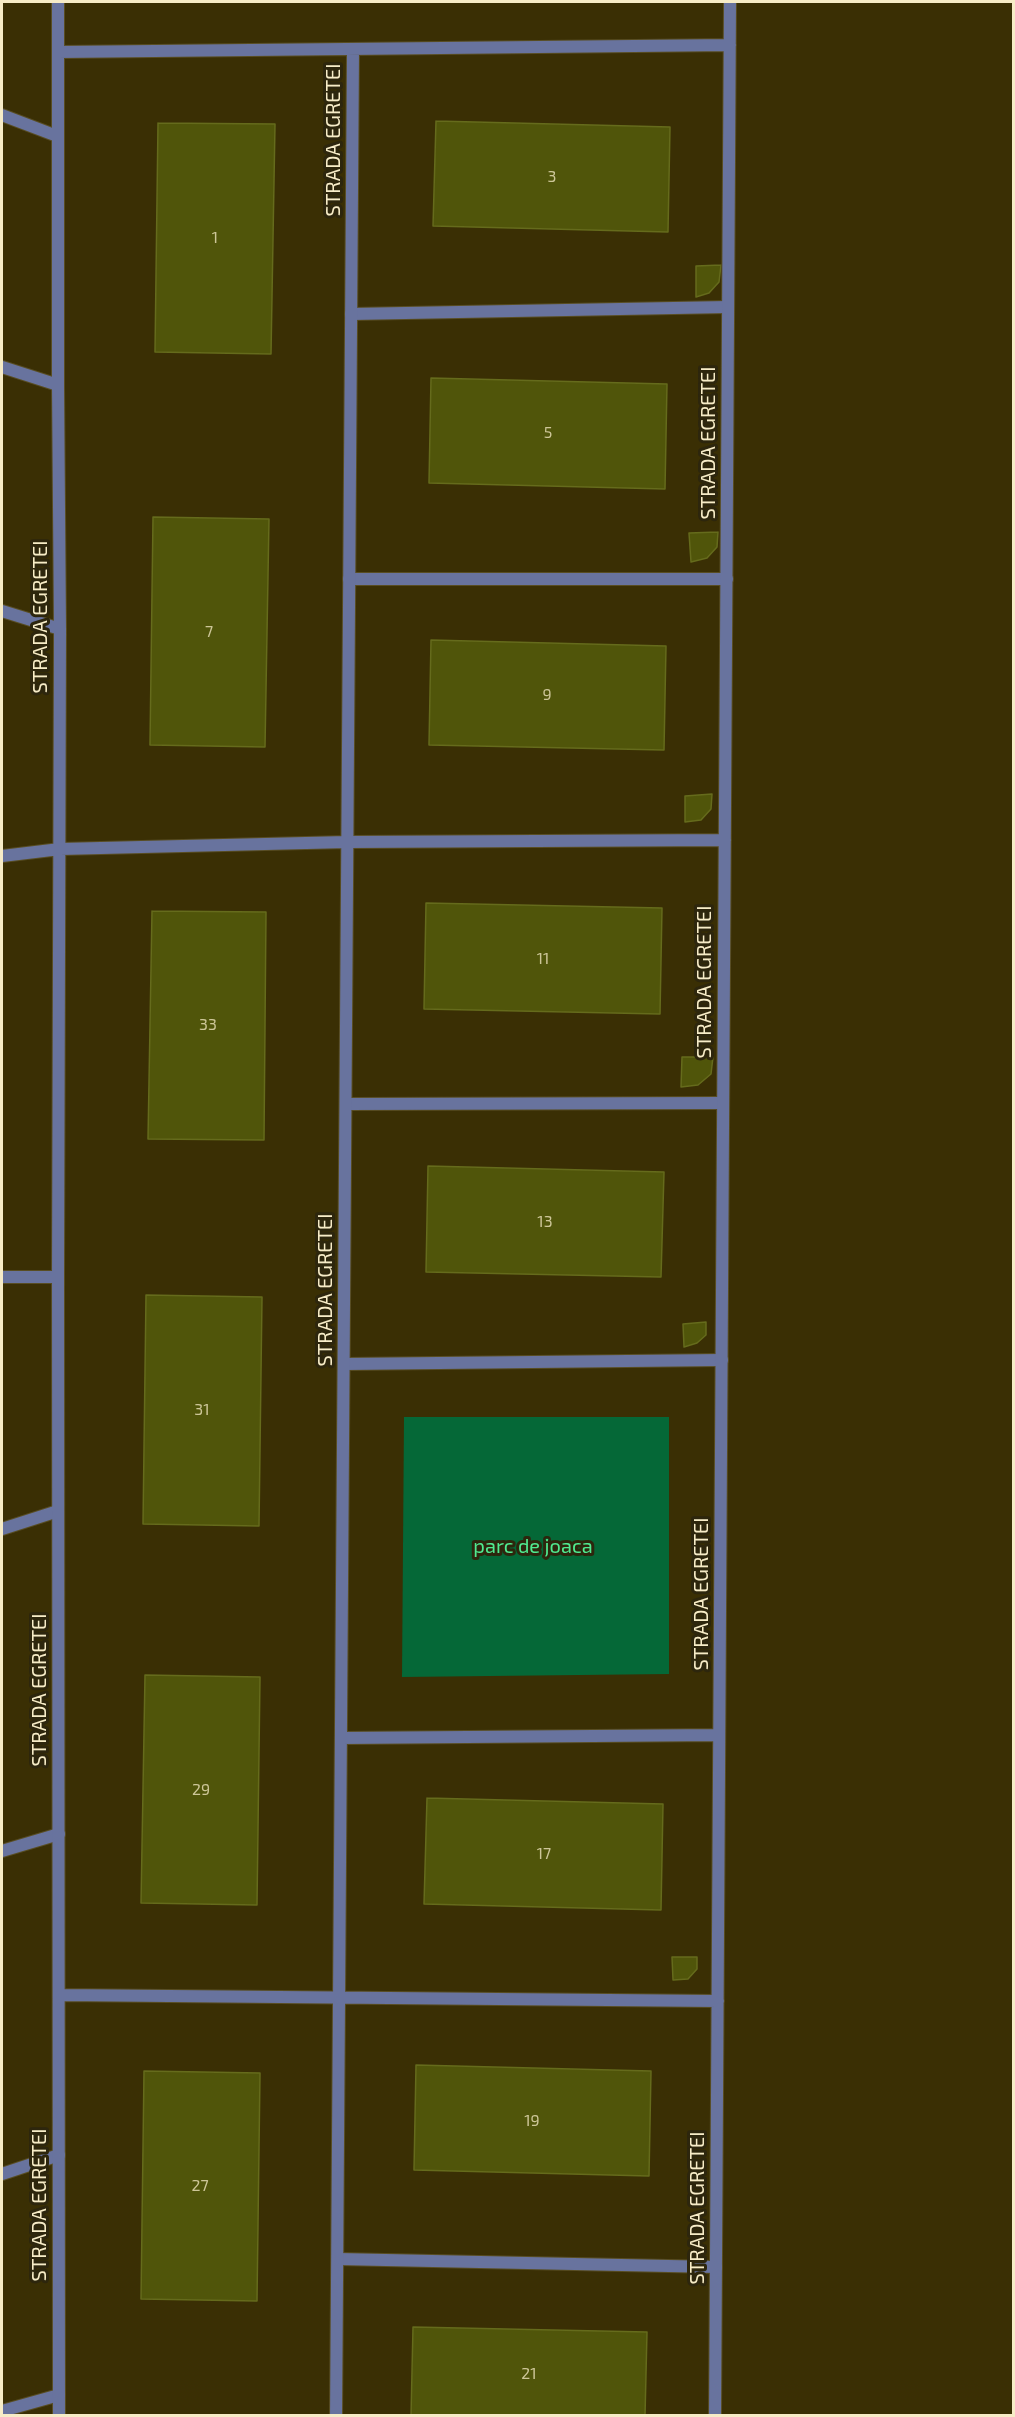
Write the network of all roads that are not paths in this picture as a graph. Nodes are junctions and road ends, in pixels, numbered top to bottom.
1 (58, 2) edge
2 (730, 2) edge
3 (730, 45) junction
4 (353, 50) junction
5 (58, 52) junction
6 (2, 116) edge
7 (57, 136) junction
8 (728, 307) junction
9 (351, 314) junction
10 (2, 367) edge
11 (58, 385) junction
12 (349, 579) junction
13 (727, 579) junction
14 (2, 611) edge
15 (60, 628) junction
16 (725, 840) junction
17 (348, 843) junction
18 (60, 849) junction
19 (2, 856) edge
20 (723, 1103) junction
21 (346, 1104) junction
22 (2, 1277) edge
23 (58, 1277) junction
24 (722, 1360) junction
25 (344, 1364) junction
26 (58, 1511) junction
27 (2, 1529) edge
28 (719, 1735) junction
29 (341, 1738) junction
30 (59, 1834) junction
31 (2, 1851) edge
32 (59, 1995) junction
33 (339, 1998) junction
34 (718, 2001) junction
35 (59, 2155) junction
36 (2, 2174) edge
37 (338, 2259) junction
38 (717, 2266) junction
39 (59, 2395) junction
40 (2, 2410) edge
41 (59, 2415) edge
42 (336, 2415) edge
43 (715, 2415) edge

1 - 5 street, STRADA EGRETEI
2 - 3 street, STRADA EGRETEI
3 - 4 street, STRADA EGRETEI
3 - 8 street, STRADA EGRETEI
4 - 5 street, STRADA EGRETEI
4 - 9 street, STRADA EGRETEI
5 - 7 street, STRADA EGRETEI
6 - 7 street
7 - 11 street, STRADA EGRETEI
8 - 9 street
8 - 13 street, STRADA EGRETEI
9 - 12 street, STRADA EGRETEI
10 - 11 street
11 - 15 street, STRADA EGRETEI
12 - 13 street
12 - 17 street, STRADA EGRETEI
13 - 16 street, STRADA EGRETEI
14 - 15 street
15 - 18 street, STRADA EGRETEI
16 - 17 street
16 - 20 street, STRADA EGRETEI
17 - 18 street
17 - 21 street, STRADA EGRETEI
18 - 19 street
18 - 23 street, STRADA EGRETEI
20 - 21 street
20 - 24 street, STRADA EGRETEI
21 - 25 street, STRADA EGRETEI
22 - 23 street
23 - 26 street, STRADA EGRETEI
24 - 25 street
24 - 28 street, STRADA EGRETEI
25 - 29 street, STRADA EGRETEI
26 - 27 street
26 - 30 street, STRADA EGRETEI
28 - 29 street
28 - 34 street, STRADA EGRETEI
29 - 33 street, STRADA EGRETEI
30 - 31 street
30 - 32 street, STRADA EGRETEI
32 - 33 street
32 - 35 street, STRADA EGRETEI
33 - 34 street
33 - 37 street, STRADA EGRETEI
34 - 38 street, STRADA EGRETEI
35 - 36 street
35 - 39 street, STRADA EGRETEI
37 - 38 street
37 - 42 street, STRADA EGRETEI
38 - 43 street, STRADA EGRETEI
39 - 40 street
39 - 41 street, STRADA EGRETEI

